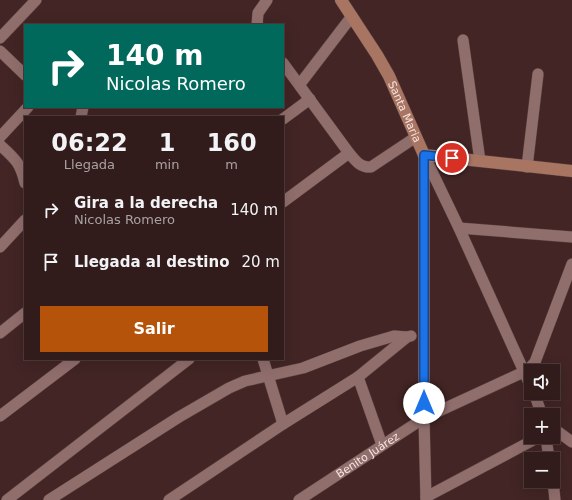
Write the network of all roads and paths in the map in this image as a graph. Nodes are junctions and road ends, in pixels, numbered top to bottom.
1 (36, 0) edge
2 (267, 0) edge
3 (341, 0) edge
4 (352, 16) junction
5 (257, 24) edge
6 (0, 38) edge
7 (463, 40) dead end
8 (0, 51) edge
9 (284, 64) edge
10 (24, 74) edge
11 (538, 74) dead end
12 (300, 84) junction
13 (310, 99) junction
14 (27, 108) edge
15 (284, 118) edge
16 (0, 137) edge
17 (416, 137) junction
18 (0, 145) edge
19 (349, 153) junction
20 (424, 155) junction
21 (480, 161) junction
22 (527, 167) junction
23 (572, 171) edge
24 (24, 178) edge
25 (284, 201) edge
26 (24, 221) edge
27 (459, 228) junction
28 (572, 237) edge
29 (0, 247) edge
30 (572, 264) edge
31 (24, 314) edge
32 (423, 332) junction
33 (0, 333) edge
34 (407, 337) junction
35 (75, 360) edge
36 (188, 360) edge
37 (263, 360) edge
38 (533, 364) edge
39 (524, 372) joint
40 (268, 376) junction
41 (358, 377) junction
42 (0, 416) edge
43 (424, 418) junction
44 (283, 424) junction
45 (560, 433) edge
46 (572, 442) edge
47 (526, 444) edge
48 (382, 445) junction
49 (554, 488) edge
50 (426, 499) edge
51 (7, 500) edge
52 (49, 500) edge
53 (169, 500) edge
54 (299, 500) edge
55 (555, 500) edge

1 - 6 street
2 - 5 street
3 - 4 main road, Santa Maria
4 - 12 street
4 - 17 main road, Santa Maria
7 - 21 street
8 - 10 street
9 - 12 street
11 - 22 street
12 - 13 street
13 - 15 street
13 - 19 street
14 - 16 street
17 - 19 street
17 - 20 main road, Santa Maria
18 - 24 street
19 - 25 street
20 - 21 main road
20 - 27 street
20 - 32 street, Santa Maria
21 - 22 main road
22 - 23 main road
26 - 29 street
27 - 28 street
27 - 39 street
30 - 38 street, Benito Juárez
31 - 33 street
32 - 34 street
32 - 43 street, Santa Maria
34 - 40 street
34 - 41 street
35 - 42 street
36 - 51 street
37 - 40 street
39 - 43 street, Benito Juárez
40 - 44 street
40 - 52 street
41 - 44 street
41 - 48 street
43 - 48 street, Benito Juárez
43 - 50 street, Santa Maria
44 - 53 street
45 - 46 street
47 - 50 street
48 - 54 street, Benito Juárez
49 - 55 street

